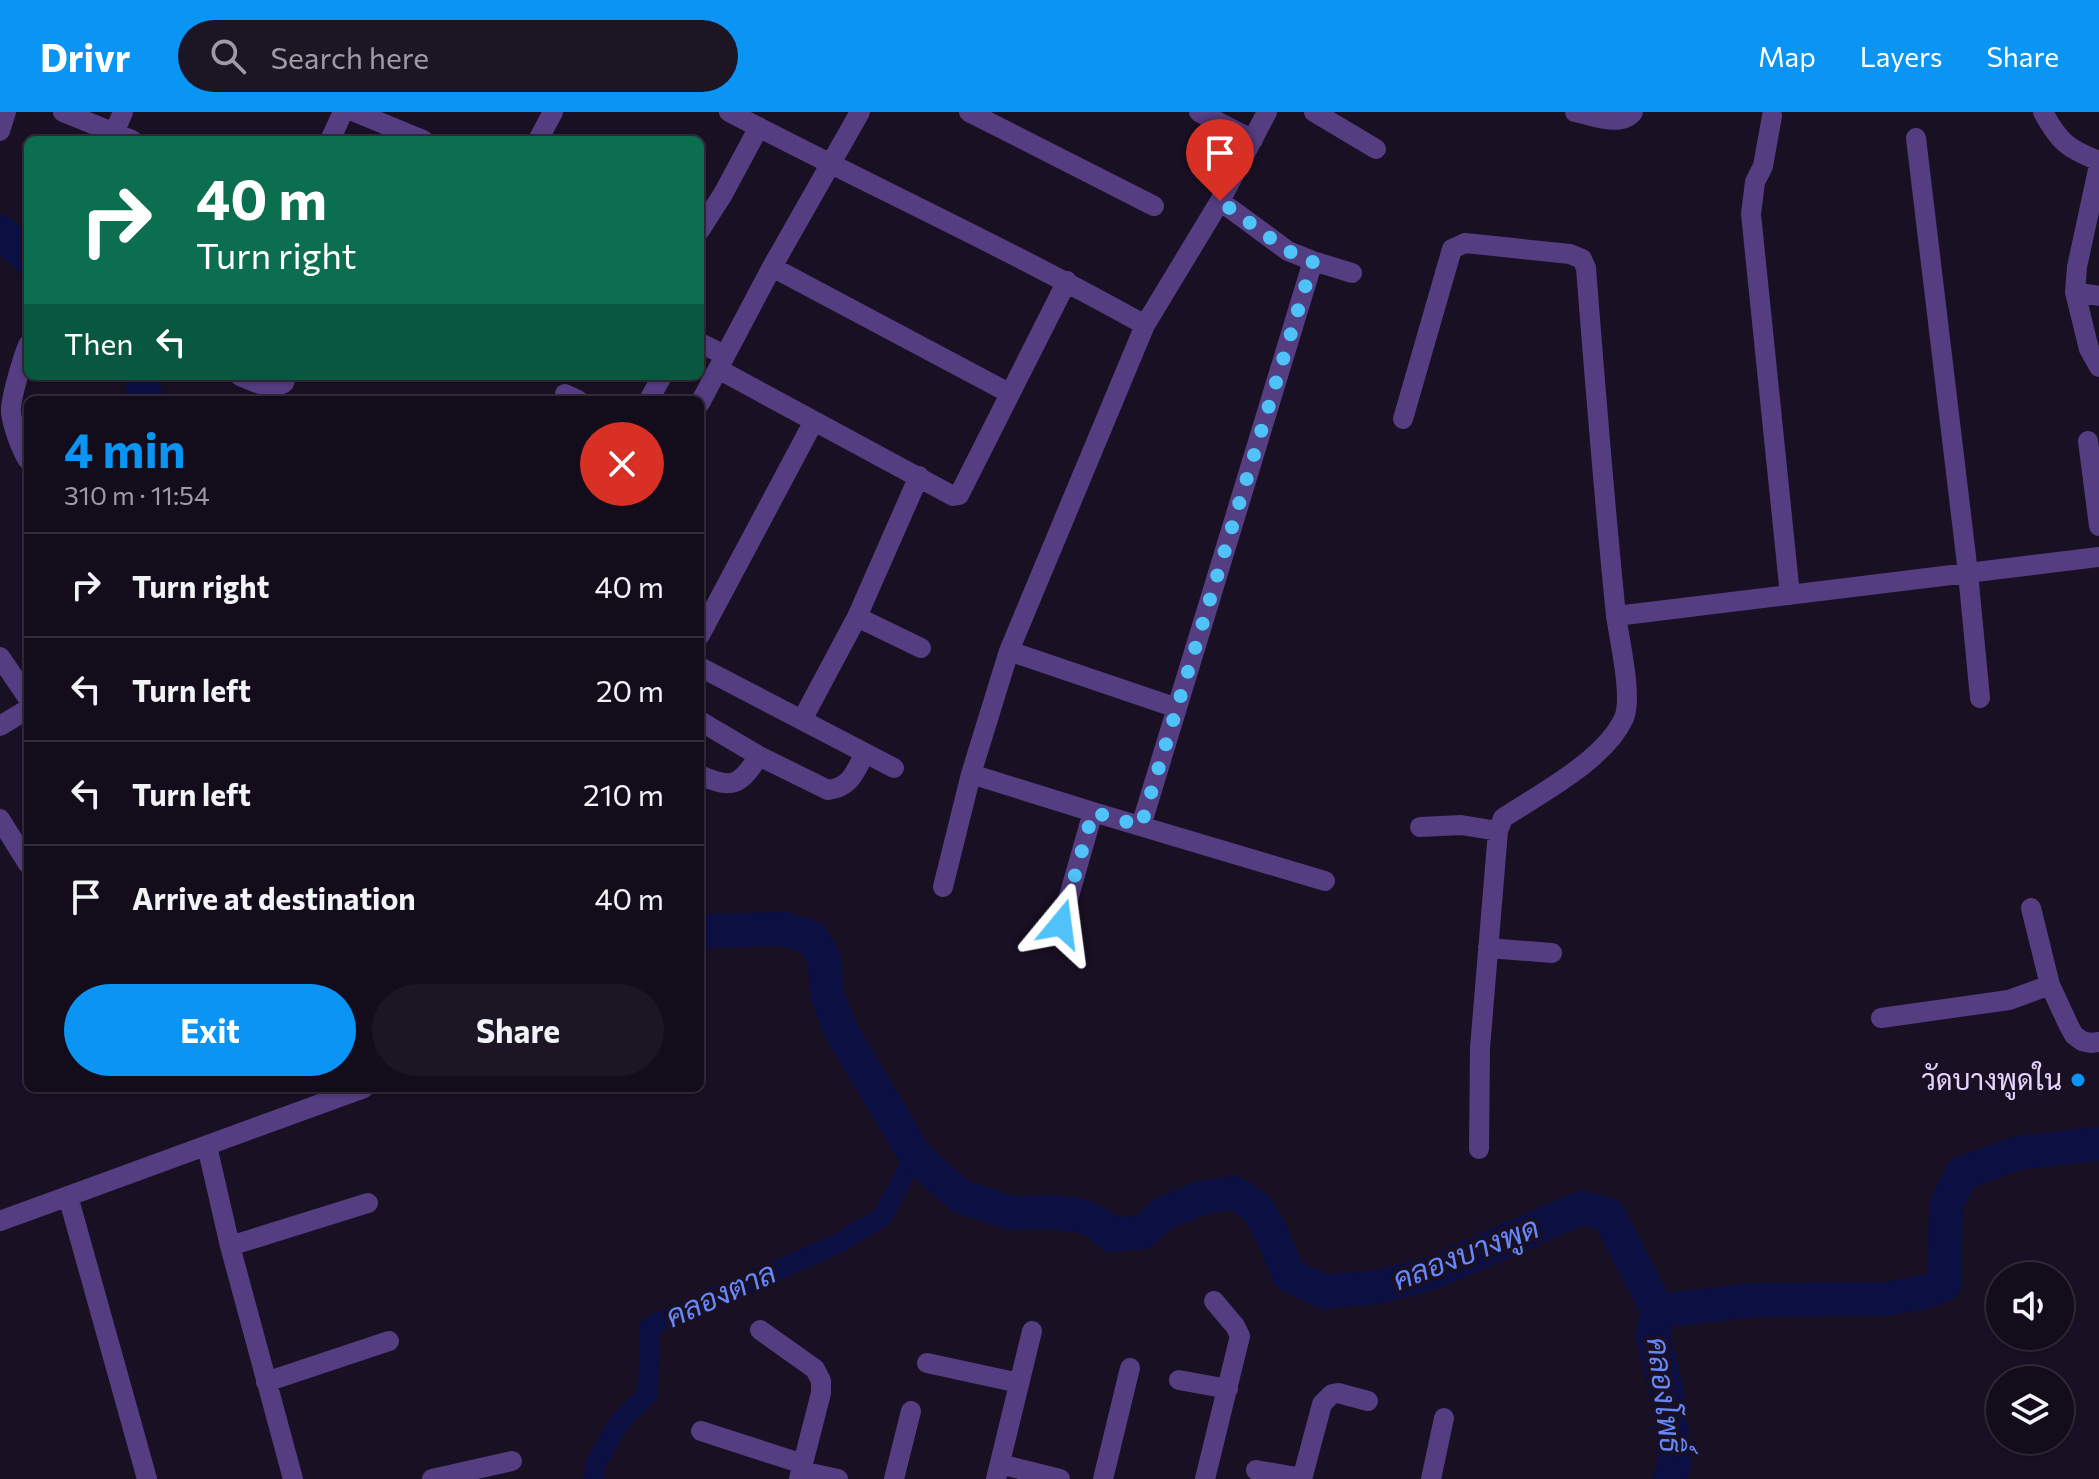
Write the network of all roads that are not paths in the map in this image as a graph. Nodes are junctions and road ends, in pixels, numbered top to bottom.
1 (6, 112) edge
2 (63, 112) edge
3 (123, 112) edge
4 (343, 112) edge
5 (355, 112) edge
6 (553, 112) edge
7 (729, 112) edge
8 (860, 112) edge
9 (969, 112) edge
10 (1199, 112) edge
11 (1267, 112) edge
12 (1314, 112) edge
13 (1575, 112) edge
14 (1633, 112) edge
15 (2043, 112) edge
16 (1772, 116) dead end
17 (759, 127) junction
18 (0, 131) edge
19 (115, 136) edge
20 (119, 136) edge
21 (332, 136) edge
22 (413, 136) edge
23 (540, 136) edge
24 (1916, 138) dead end
25 (1253, 140) junction
26 (1376, 149) dead end
27 (2099, 163) edge
28 (829, 164) junction
29 (1220, 201) junction
30 (1154, 206) dead end
31 (704, 224) edge
32 (1313, 261) junction
33 (772, 267) junction
34 (1352, 273) dead end
35 (1067, 281) junction
36 (2075, 292) junction
37 (2099, 296) edge
38 (1145, 325) junction
39 (704, 346) edge
40 (24, 355) edge
41 (722, 362) junction
42 (2099, 367) edge
43 (250, 380) edge
44 (285, 380) edge
45 (8, 383) edge
46 (1009, 393) junction
47 (704, 396) edge
48 (1403, 419) dead end
49 (814, 421) junction
50 (2088, 441) dead end
51 (24, 453) edge
52 (919, 476) junction
53 (2099, 526) edge
54 (2099, 557) edge
55 (1968, 573) junction
56 (1790, 595) junction
57 (1616, 616) junction
58 (857, 617) junction
59 (704, 627) edge
60 (921, 648) dead end
61 (1009, 651) junction
62 (0, 657) edge
63 (704, 669) edge
64 (24, 692) edge
65 (1980, 698) dead end
66 (1177, 708) junction
67 (24, 711) edge
68 (802, 720) junction
69 (704, 723) edge
70 (0, 726) edge
71 (865, 753) junction
72 (759, 756) junction
73 (894, 768) dead end
74 (971, 774) junction
75 (704, 777) edge
76 (1093, 812) junction
77 (0, 819) edge
78 (1141, 826) junction
79 (1420, 827) dead end
80 (1498, 831) junction
81 (24, 858) edge
82 (1325, 881) dead end
83 (943, 887) dead end
84 (2031, 908) dead end
85 (1061, 924) dead end
86 (1488, 948) junction
87 (1552, 953) dead end
88 (2050, 985) junction
89 (1881, 1018) dead end
90 (2099, 1042) edge
91 (353, 1092) edge
92 (207, 1146) junction
93 (1479, 1149) dead end
94 (68, 1196) junction
95 (368, 1203) dead end
96 (0, 1221) edge
97 (230, 1246) junction
98 (1214, 1301) dead end
99 (760, 1330) dead end
100 (1032, 1331) dead end
101 (389, 1341) dead end
102 (927, 1363) dead end
103 (1130, 1368) dead end
104 (1179, 1380) dead end
105 (266, 1382) junction
106 (1019, 1383) junction
107 (1228, 1389) junction
108 (1368, 1401) dead end
109 (911, 1411) dead end
110 (1444, 1418) dead end
111 (701, 1431) dead end
112 (512, 1461) dead end
113 (1256, 1470) dead end
114 (801, 1471) edge
115 (998, 1471) edge
116 (147, 1479) edge
117 (293, 1479) edge
118 (432, 1479) edge
119 (838, 1479) edge
120 (894, 1479) edge
121 (1060, 1479) edge
122 (1103, 1479) edge
123 (1205, 1479) edge
124 (1302, 1479) edge
125 (1431, 1479) edge

1 - 18 street
2 - 19 street
3 - 20 street
4 - 21 street
5 - 22 street
6 - 23 street
7 - 17 street
8 - 28 street
9 - 30 street
10 - 25 street
11 - 25 street
12 - 26 street
13 - 14 street
15 - 27 street
16 - 56 street
17 - 28 street
17 - 31 street
24 - 55 street
25 - 29 street
27 - 36 street
28 - 33 street
28 - 35 street
29 - 32 street
29 - 38 street
32 - 34 street
32 - 66 street
33 - 41 street
33 - 46 street
35 - 38 street
35 - 46 street
36 - 37 street
36 - 42 street
38 - 61 street
39 - 41 street
40 - 45 street
41 - 47 street
41 - 49 street
43 - 44 street
45 - 51 street
46 - 52 street
48 - 57 street
49 - 52 street
49 - 59 street
50 - 53 street
52 - 58 street
54 - 55 street
55 - 56 street
55 - 65 street
56 - 57 street
57 - 80 street
58 - 60 street
58 - 68 street
61 - 66 street
61 - 74 street
62 - 64 street
63 - 68 street
66 - 78 street
67 - 70 street
68 - 71 street
69 - 72 street
71 - 72 street
71 - 73 street
72 - 75 street
74 - 76 street
74 - 83 street
76 - 78 street
76 - 85 street
77 - 81 street
78 - 82 street
79 - 80 street
80 - 86 street
84 - 88 street
86 - 87 street
86 - 93 street
88 - 89 street
88 - 90 street
91 - 92 street
92 - 94 street
92 - 97 street
94 - 96 street
94 - 116 street
95 - 97 street
97 - 105 street
98 - 107 street
99 - 114 street
100 - 106 street
101 - 105 street
102 - 106 street
103 - 122 street
104 - 107 street
105 - 117 street
106 - 115 street
107 - 123 street
108 - 124 street
109 - 120 street
110 - 125 street
111 - 114 street
112 - 118 street
113 - 124 street
114 - 119 street
115 - 121 street

